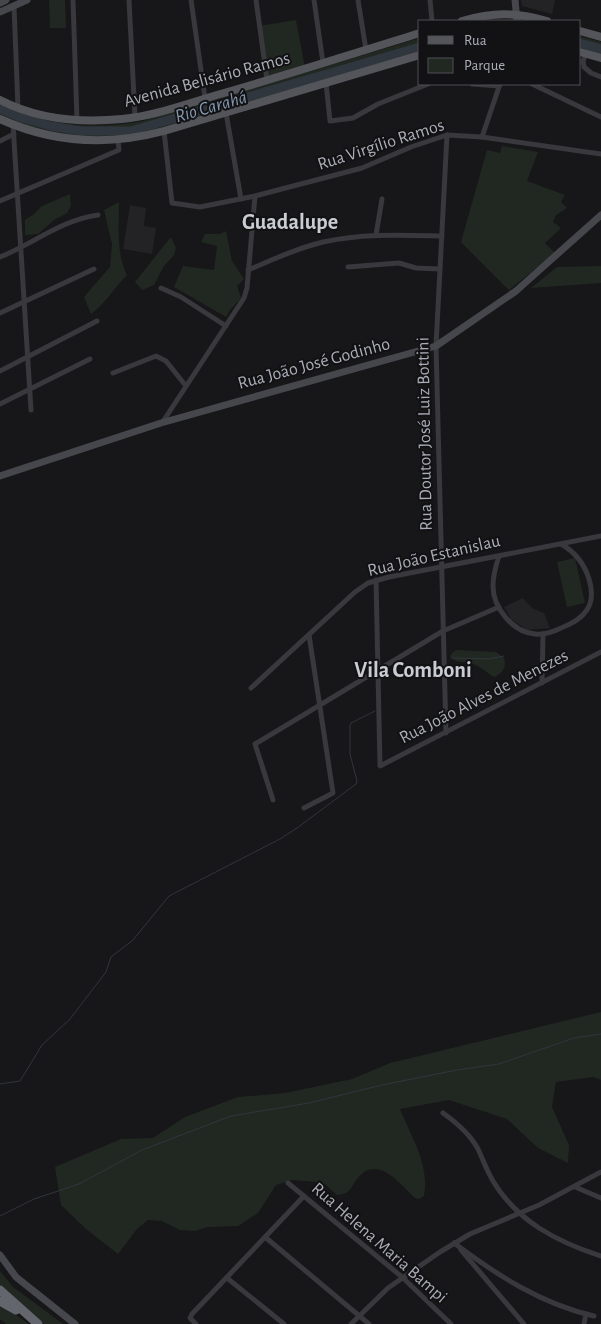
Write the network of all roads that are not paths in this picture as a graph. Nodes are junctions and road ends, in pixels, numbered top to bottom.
1 (6, 0) edge
2 (27, 0) edge
3 (73, 0) edge
4 (129, 0) edge
5 (191, 0) edge
6 (256, 0) edge
7 (314, 0) edge
8 (358, 0) edge
9 (430, 0) edge
10 (515, 0) edge
11 (0, 3) edge
12 (14, 6) junction
13 (0, 12) edge
14 (517, 18) edge
15 (432, 20) edge
16 (466, 20) edge
17 (536, 20) edge
18 (581, 31) edge
19 (418, 35) edge
20 (601, 37) edge
21 (366, 50) junction
22 (583, 53) edge
23 (418, 56) edge
24 (601, 58) edge
25 (323, 63) junction
26 (601, 77) edge
27 (267, 80) junction
28 (326, 83) junction
29 (426, 85) edge
30 (500, 85) edge
31 (534, 85) edge
32 (205, 98) junction
33 (0, 100) edge
34 (18, 108) junction
35 (226, 114) junction
36 (134, 117) junction
37 (601, 117) edge
38 (0, 119) edge
39 (78, 120) junction
40 (13, 125) junction
41 (164, 132) junction
42 (14, 134) junction
43 (447, 136) junction
44 (482, 137) junction
45 (118, 140) junction
46 (0, 141) edge
47 (601, 154) edge
48 (18, 194) junction
49 (255, 196) junction
50 (241, 199) junction
51 (382, 199) dead end
52 (0, 201) edge
53 (98, 214) dead end
54 (601, 215) edge
55 (376, 235) junction
56 (442, 236) junction
57 (21, 248) junction
58 (0, 257) edge
59 (348, 267) dead end
60 (94, 269) dead end
61 (440, 269) junction
62 (248, 270) junction
63 (161, 288) dead end
64 (24, 302) junction
65 (0, 313) edge
66 (97, 321) dead end
67 (226, 326) junction
68 (436, 346) junction
69 (28, 357) junction
70 (90, 359) dead end
71 (0, 372) edge
72 (113, 373) dead end
73 (186, 386) junction
74 (30, 388) junction
75 (0, 404) edge
76 (31, 410) dead end
77 (161, 423) junction
78 (0, 476) edge
79 (601, 536) edge
80 (561, 544) junction
81 (499, 556) junction
82 (442, 567) junction
83 (376, 580) junction
84 (499, 607) junction
85 (443, 631) junction
86 (309, 634) junction
87 (543, 634) junction
88 (601, 652) edge
89 (378, 670) junction
90 (542, 683) junction
91 (252, 688) dead end
92 (319, 705) junction
93 (446, 732) junction
94 (273, 800) dead end
95 (304, 808) dead end
96 (443, 1113) dead end
97 (601, 1172) edge
98 (288, 1184) dead end
99 (575, 1187) junction
100 (304, 1196) junction
101 (601, 1198) edge
102 (520, 1214) junction
103 (265, 1237) junction
104 (454, 1243) junction
105 (0, 1254) edge
106 (601, 1256) edge
107 (402, 1277) junction
108 (227, 1278) junction
109 (0, 1290) edge
110 (0, 1301) edge
111 (586, 1314) junction
112 (359, 1315) junction
113 (594, 1316) dead end
114 (29, 1318) junction
115 (38, 1324) edge
116 (76, 1324) edge
117 (196, 1324) edge
118 (284, 1324) edge
119 (351, 1324) edge
120 (369, 1324) edge
121 (451, 1324) edge
122 (524, 1324) edge
123 (584, 1324) edge

1 - 11 street
2 - 12 street
3 - 39 street
4 - 36 street
5 - 32 street
6 - 27 street
7 - 25 street
8 - 21 street
9 - 15 street
10 - 14 street
12 - 13 street
12 - 34 street
14 - 16 main road
14 - 17 main road
18 - 20 main road
19 - 21 main road, Avenida Belisário Ramos
21 - 25 main road, Avenida Belisário Ramos
22 - 24 main road
22 - 26 street
23 - 28 main road, Avenida Belisário Ramos
25 - 27 main road, Avenida Belisário Ramos
27 - 32 main road, Avenida Belisário Ramos
28 - 29 street
28 - 35 main road, Avenida Belisário Ramos
30 - 44 street
31 - 37 street
32 - 36 main road, Avenida Belisário Ramos
33 - 34 main road, Avenida Belisário Ramos
34 - 39 main road, Avenida Belisário Ramos
35 - 41 main road, Avenida Belisário Ramos
35 - 50 street
36 - 39 main road, Avenida Belisário Ramos
38 - 40 main road, Avenida Belisário Ramos
40 - 42 street
40 - 45 main road, Avenida Belisário Ramos
41 - 45 main road, Avenida Belisário Ramos
41 - 50 street, Rua Virgílio Ramos
42 - 46 street
42 - 48 street
43 - 44 street, Rua Virgílio Ramos
43 - 49 street, Rua Virgílio Ramos
43 - 56 street, Rua Doutor José Luiz Bottini
44 - 47 street, Rua Virgílio Ramos
45 - 48 street
48 - 52 street
48 - 57 street
49 - 50 street, Rua Virgílio Ramos
49 - 62 street
51 - 55 street
53 - 57 street
54 - 68 street, Rua João José Godinho
55 - 56 street
55 - 62 street
56 - 61 street, Rua Doutor José Luiz Bottini
57 - 58 street
57 - 64 street
59 - 61 street
60 - 64 street
61 - 68 street, Rua Doutor José Luiz Bottini
62 - 67 street
63 - 67 street
64 - 65 street
64 - 69 street
66 - 69 street
67 - 73 street
68 - 77 street, Rua João José Godinho
68 - 82 street, Rua Doutor José Luiz Bottini
69 - 71 street
69 - 74 street
70 - 74 street
72 - 73 street
73 - 77 street
74 - 75 street
74 - 76 street
77 - 78 street, Rua João José Godinho
79 - 80 street, Rua João Estanislau
80 - 81 street, Rua João Estanislau
80 - 87 street
81 - 82 street, Rua João Estanislau
81 - 84 street
82 - 83 street, Rua João Estanislau
82 - 85 street, Rua Doutor José Luiz Bottini
83 - 86 street, Rua João Estanislau
83 - 89 street
84 - 85 street
84 - 87 street
85 - 89 street
85 - 93 street, Rua Doutor José Luiz Bottini
86 - 91 street, Rua João Estanislau
86 - 92 street
87 - 90 street
88 - 90 street, Rua João Alves de Menezes
89 - 92 street
89 - 93 street, Rua João Alves de Menezes
90 - 93 street, Rua João Alves de Menezes
92 - 94 street
92 - 95 street
96 - 102 street
97 - 99 street
98 - 100 street, Rua Helena Maria Bampi
99 - 101 street
99 - 102 street
100 - 103 street
100 - 107 street, Rua Helena Maria Bampi
102 - 104 street
102 - 106 street
103 - 108 street
103 - 112 street
104 - 107 street
104 - 111 street
104 - 122 street
105 - 116 street
107 - 112 street
107 - 121 street, Rua Helena Maria Bampi
108 - 117 street
108 - 118 street
109 - 114 highway
110 - 114 highway
111 - 113 street
111 - 123 street
112 - 119 street
112 - 120 street
114 - 115 highway

